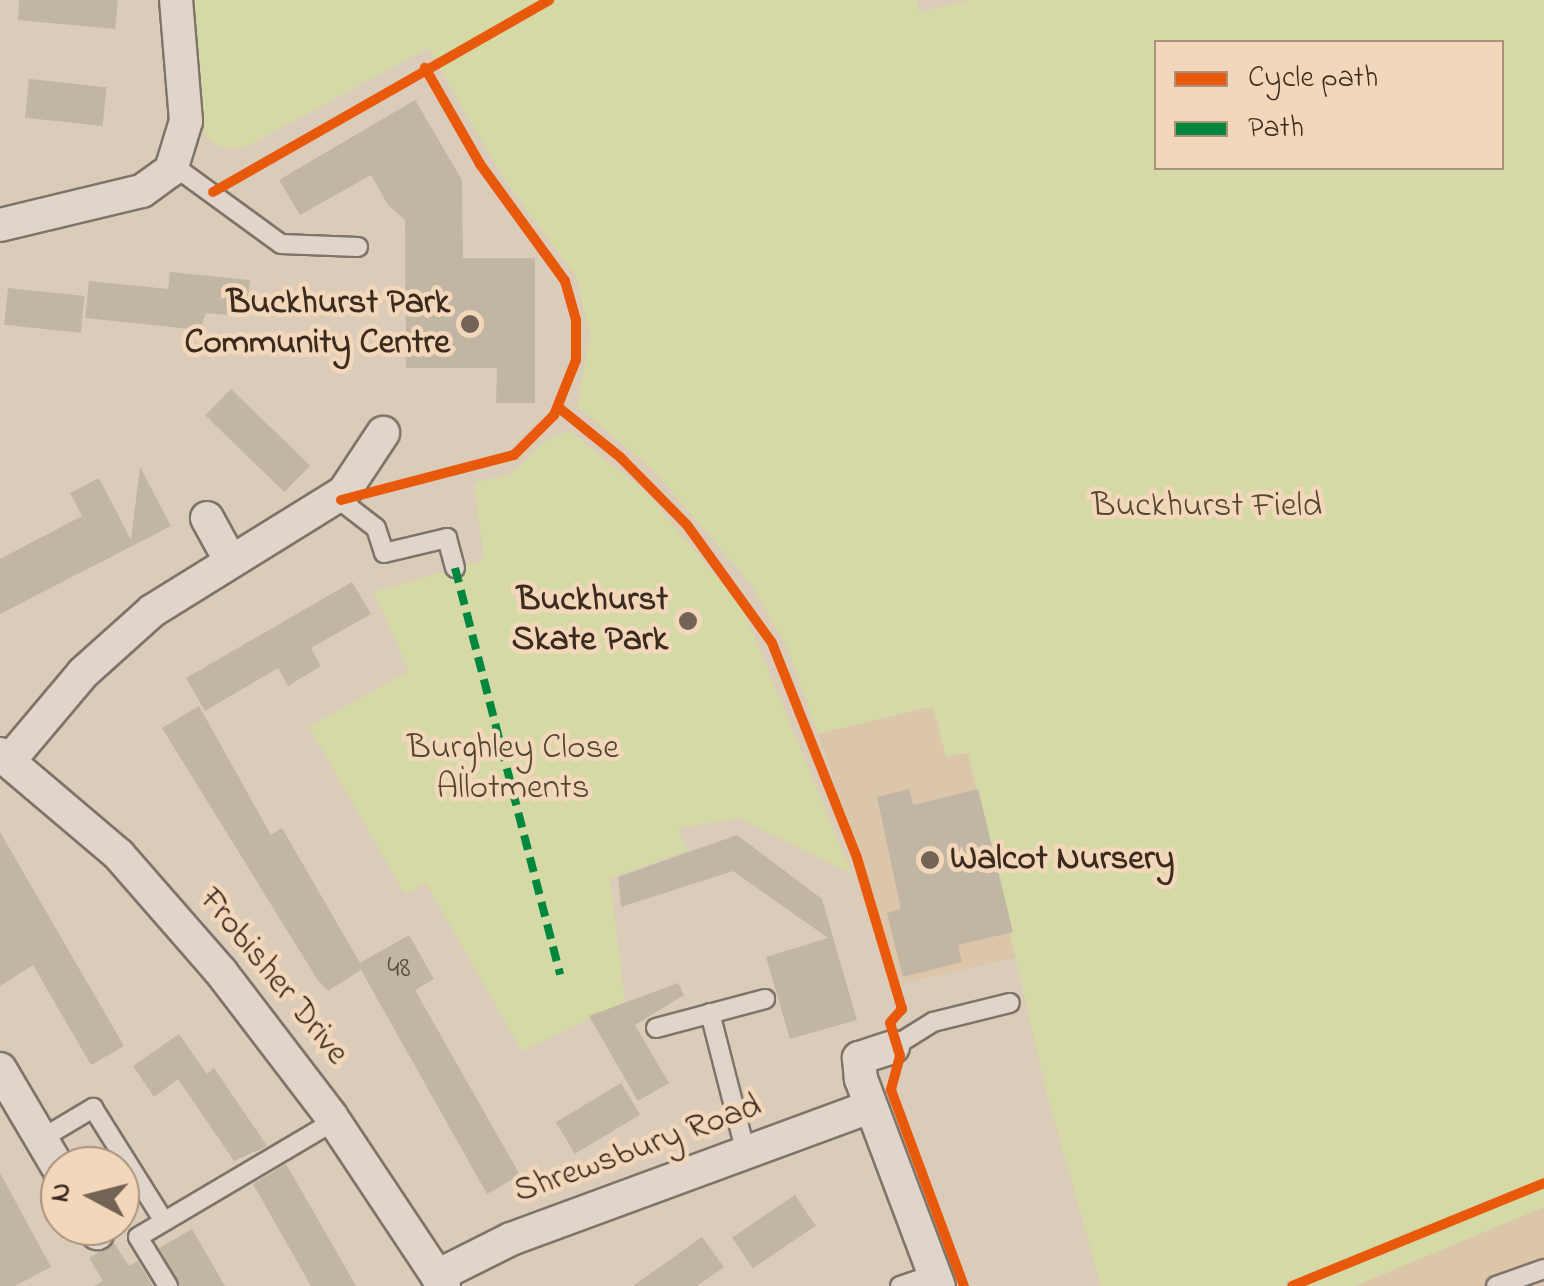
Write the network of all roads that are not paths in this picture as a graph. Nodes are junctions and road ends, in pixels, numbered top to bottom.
1 (176, 0) edge
2 (174, 166) junction
3 (0, 225) edge
4 (358, 246) dead end
5 (383, 432) dead end
6 (338, 498) junction
7 (207, 518) dead end
8 (230, 560) junction
9 (455, 568) dead end
10 (5, 757) edge
11 (765, 999) dead end
12 (1010, 1003) dead end
13 (710, 1013) junction
14 (656, 1028) dead end
15 (893, 1048) joint
16 (0, 1070) edge
17 (870, 1107) junction
18 (334, 1121) junction
19 (41, 1139) junction
20 (45, 1146) edge
21 (746, 1153) junction
22 (164, 1221) junction
23 (1544, 1269) edge
24 (937, 1280) edge
25 (440, 1281) edge
26 (168, 1286) edge
27 (900, 1286) edge
28 (1496, 1286) edge

1 - 2 street
2 - 3 street
2 - 4 lane
5 - 6 street
6 - 8 street
6 - 9 lane
7 - 8 street
8 - 10 street
10 - 18 street, Frobisher Drive
11 - 13 lane
12 - 15 lane
13 - 14 lane
13 - 21 lane
15 - 17 street
16 - 19 street
17 - 21 street, Shrewsbury Road
17 - 24 street
18 - 22 lane
18 - 25 street, Frobisher Drive
19 - 20 street
19 - 22 lane
21 - 25 street, Shrewsbury Road
22 - 26 lane
23 - 28 lane
24 - 27 lane

